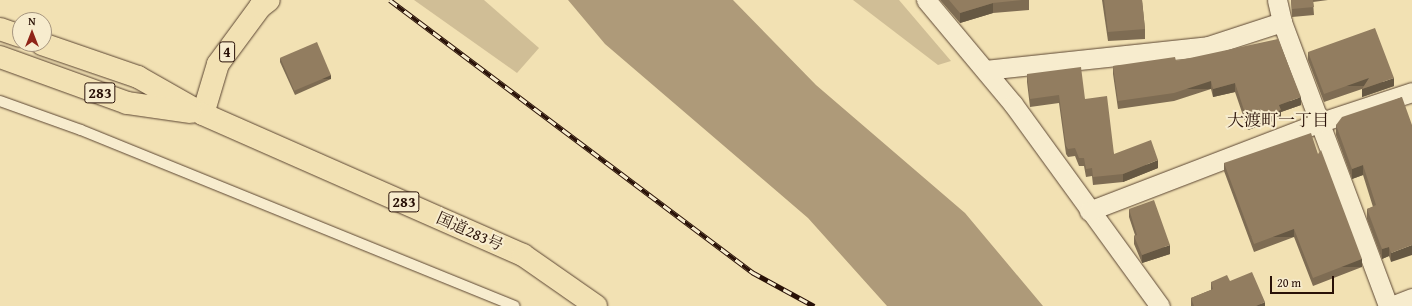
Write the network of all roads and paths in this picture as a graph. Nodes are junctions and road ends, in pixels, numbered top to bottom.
1 (269, 0) edge
2 (926, 0) edge
3 (1277, 0) edge
4 (1282, 22) junction
5 (0, 29) edge
6 (12, 33) edge
7 (52, 47) edge
8 (0, 57) edge
9 (985, 70) junction
10 (1412, 92) edge
11 (0, 101) edge
12 (203, 114) junction
13 (1322, 122) junction
14 (1090, 211) junction
15 (1412, 298) edge
16 (515, 306) edge
17 (596, 306) edge
18 (1160, 306) edge
19 (1388, 306) edge
20 (1391, 306) edge

1 - 12 main road, 4
2 - 9 street
3 - 4 street
4 - 9 street
4 - 13 street
5 - 6 main road
7 - 12 main road, 国道283号 / 283
8 - 12 main road, 国道283号 / 283
9 - 14 street
10 - 13 street
11 - 16 lane
12 - 17 main road, 国道283号 / 283
13 - 14 street
13 - 19 street
14 - 18 street
15 - 20 street

